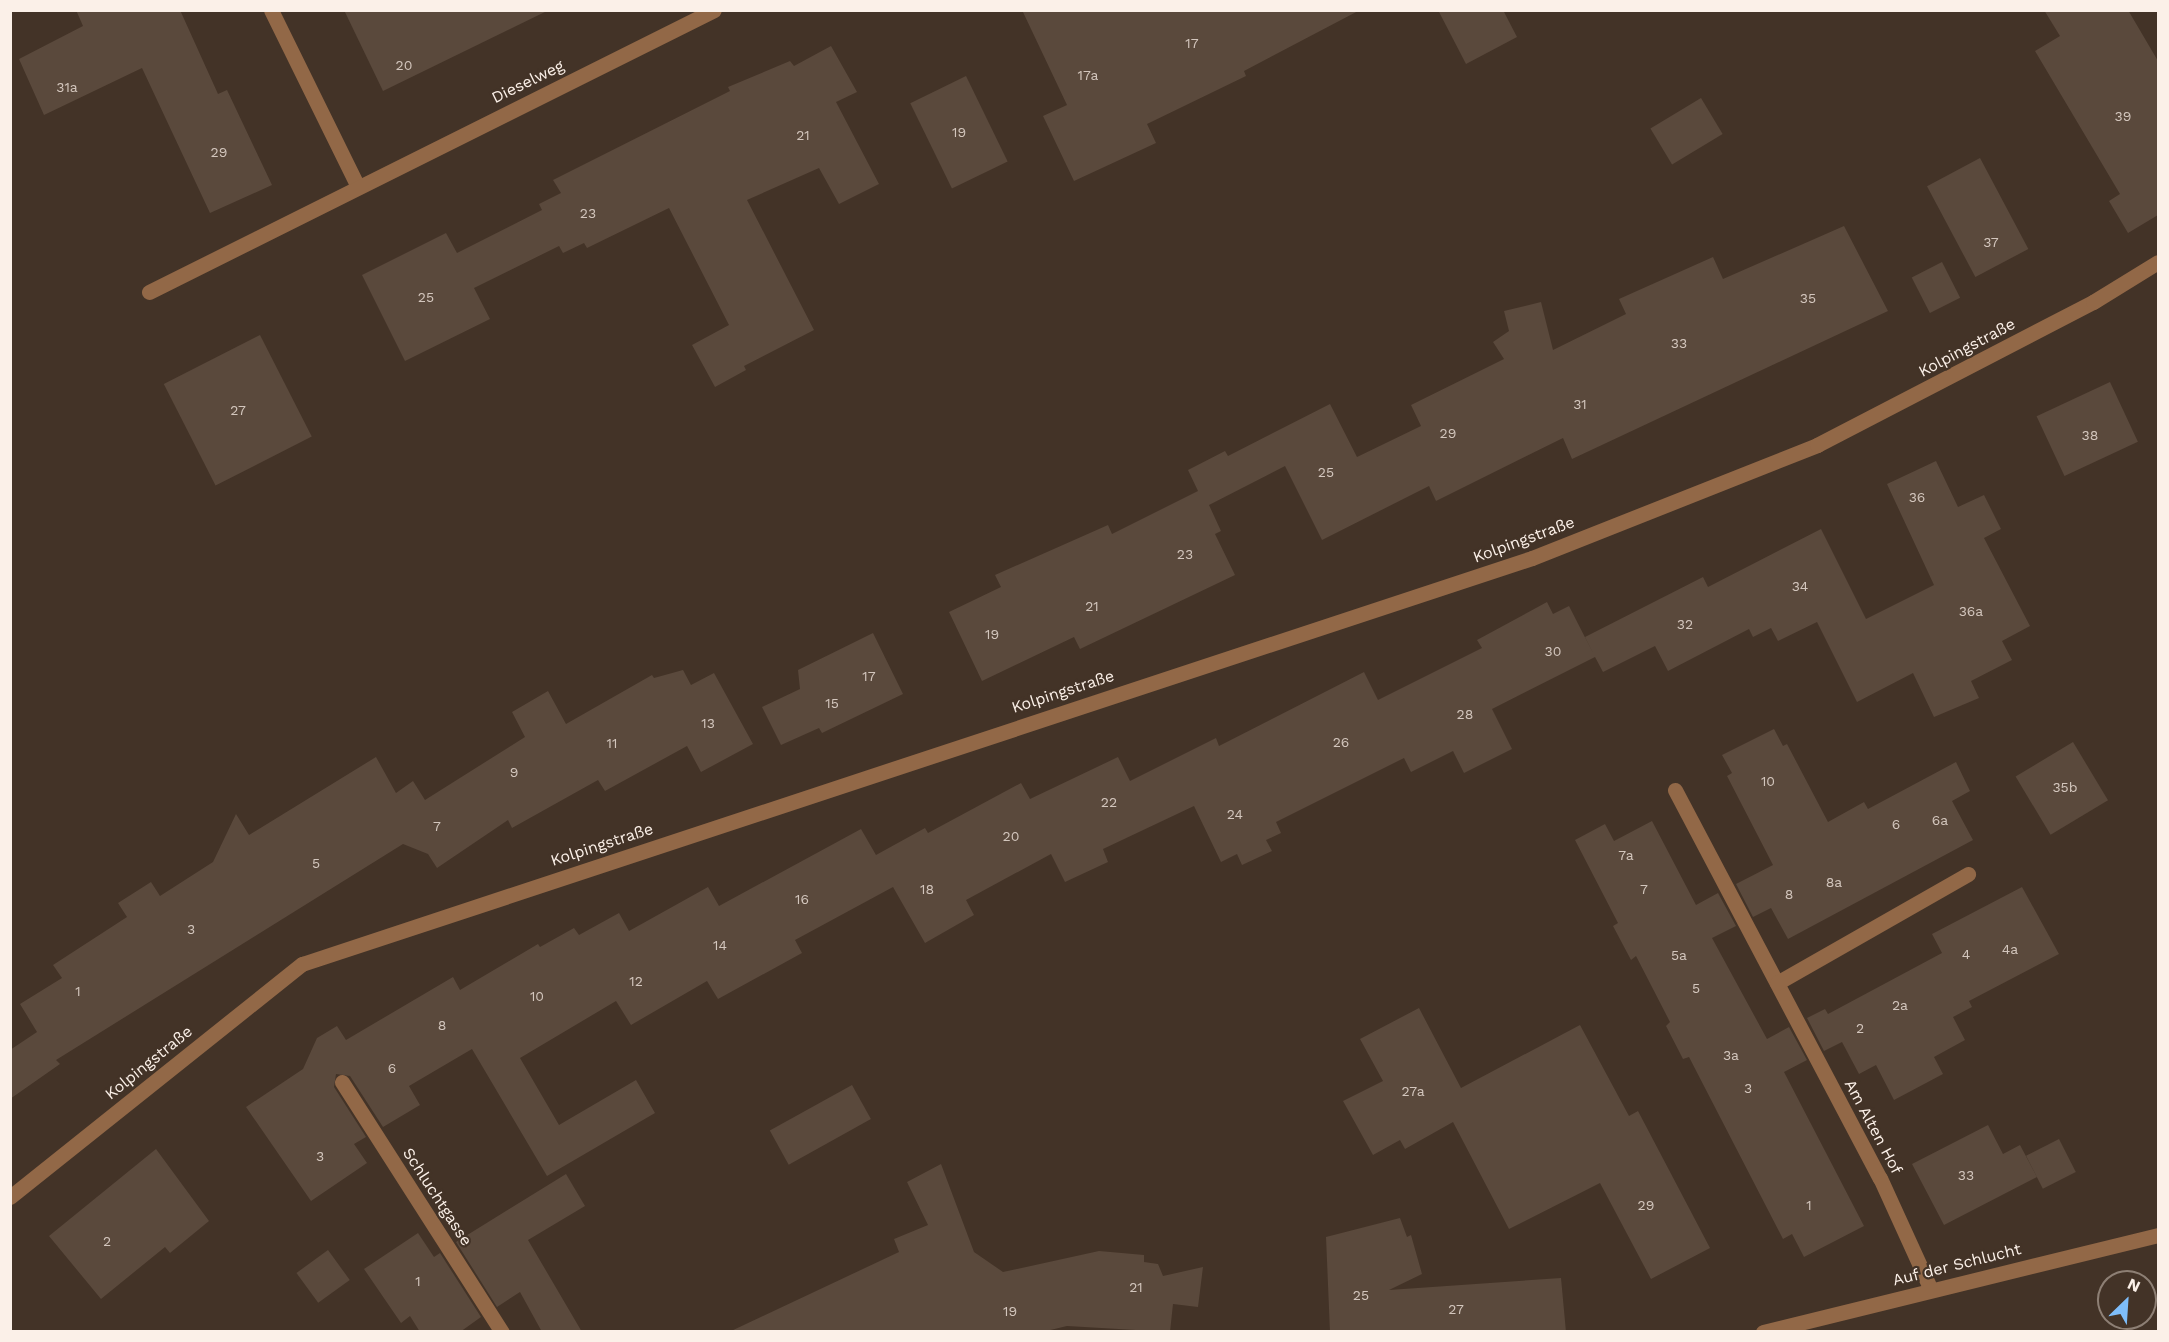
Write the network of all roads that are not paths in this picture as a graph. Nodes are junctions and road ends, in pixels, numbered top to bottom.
1 (271, 10) edge
2 (714, 10) edge
3 (357, 185) junction
4 (2158, 262) edge
5 (149, 292) dead end
6 (1675, 790) dead end
7 (1968, 874) dead end
8 (1777, 983) junction
9 (342, 1082) dead end
10 (10, 1197) edge
11 (2158, 1235) edge
12 (1931, 1290) junction
13 (502, 1332) edge
14 (1763, 1332) edge

1 - 3 street
2 - 3 street, Dieselweg
3 - 5 street, Dieselweg
4 - 10 street, Kolpingstraße
6 - 8 street, Am Alten Hof
7 - 8 street
8 - 12 street, Am Alten Hof
9 - 13 street, Schluchtgasse
11 - 12 street, Auf der Schlucht
12 - 14 street, Auf der Schlucht

